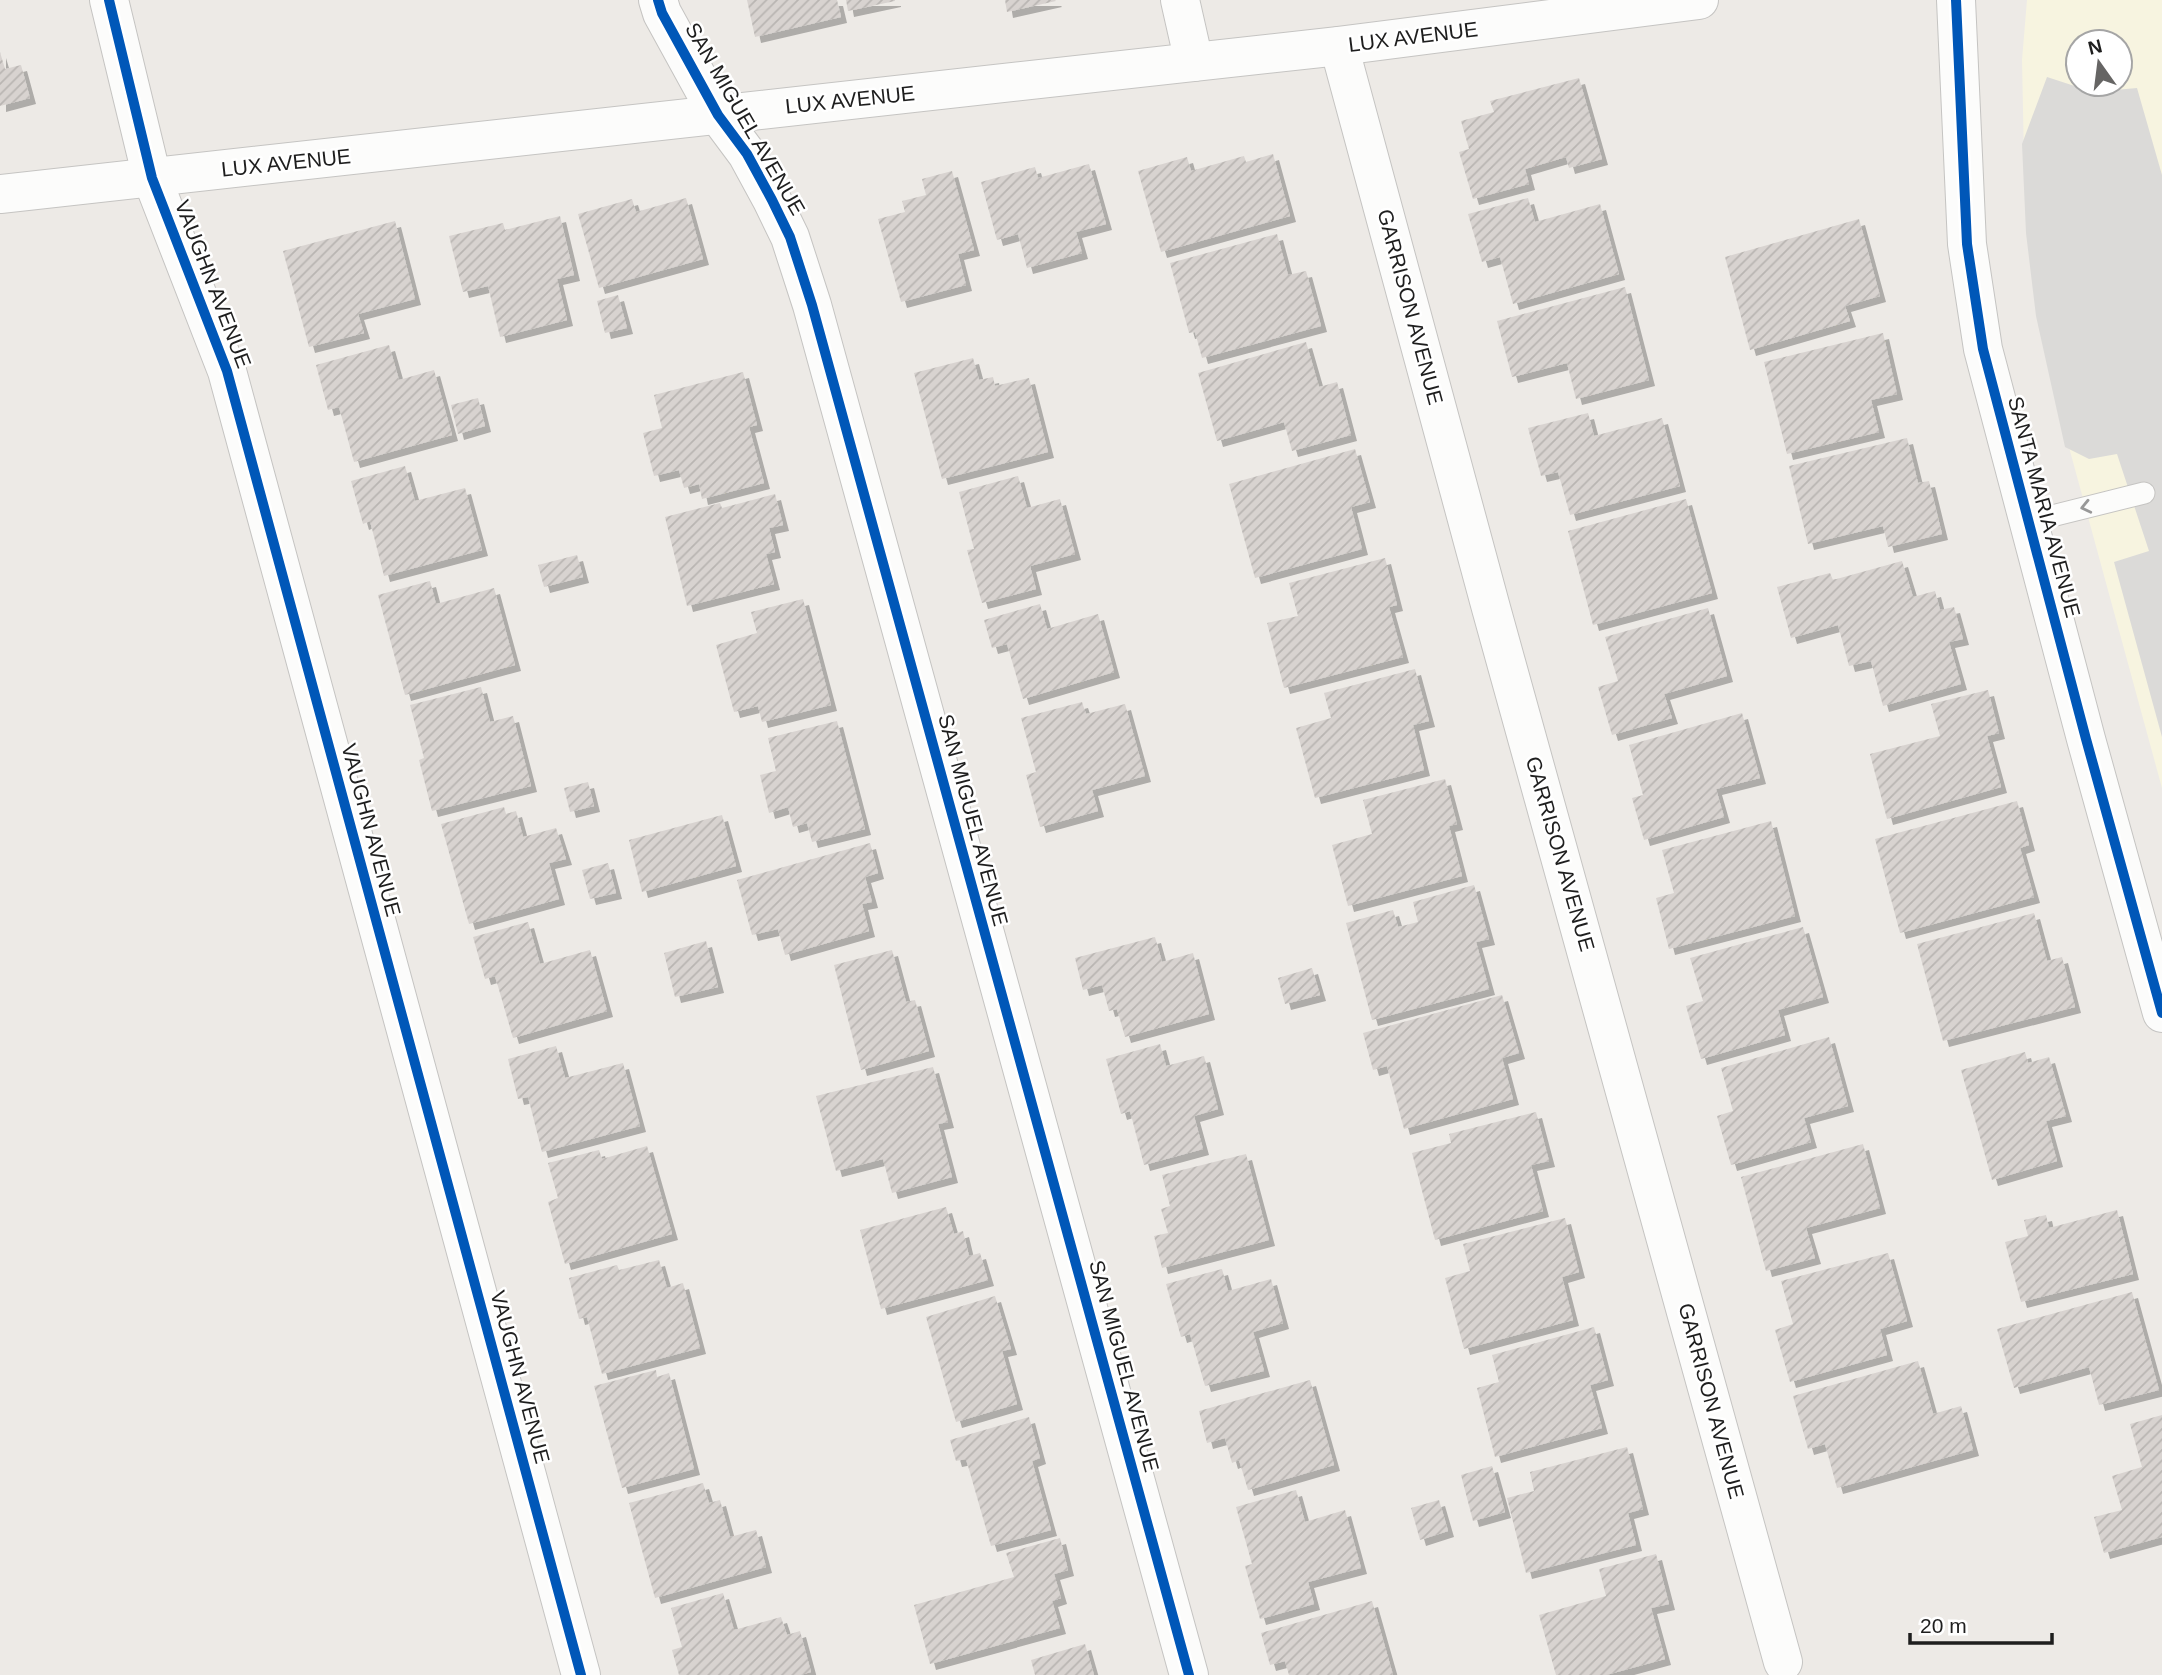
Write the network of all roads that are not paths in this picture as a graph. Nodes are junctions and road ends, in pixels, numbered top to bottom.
1 (109, 0) edge
2 (658, 0) edge
3 (1180, 0) edge
4 (1699, 0) edge
5 (1956, 0) edge
6 (1339, 46) junction
7 (1194, 62) junction
8 (718, 115) junction
9 (152, 178) junction
10 (0, 194) edge
11 (2144, 493) dead end
12 (2028, 522) junction
13 (2153, 949) edge
14 (2162, 1013) edge
15 (1783, 1662) dead end
16 (580, 1675) edge
17 (1189, 1675) edge

1 - 9 street, VAUGHN AVENUE
2 - 8 street, SAN MIGUEL AVENUE
3 - 7 street
4 - 6 street, LUX AVENUE
5 - 12 street, SANTA MARIA AVENUE
6 - 7 street, LUX AVENUE
6 - 15 street, GARRISON AVENUE
7 - 8 street, LUX AVENUE
8 - 9 street, LUX AVENUE
8 - 17 street, SAN MIGUEL AVENUE
9 - 10 street, LUX AVENUE
9 - 16 street, VAUGHN AVENUE
11 -> 12 lane
12 - 13 street, SANTA MARIA AVENUE
13 - 14 street, SANTA MARIA AVENUE

